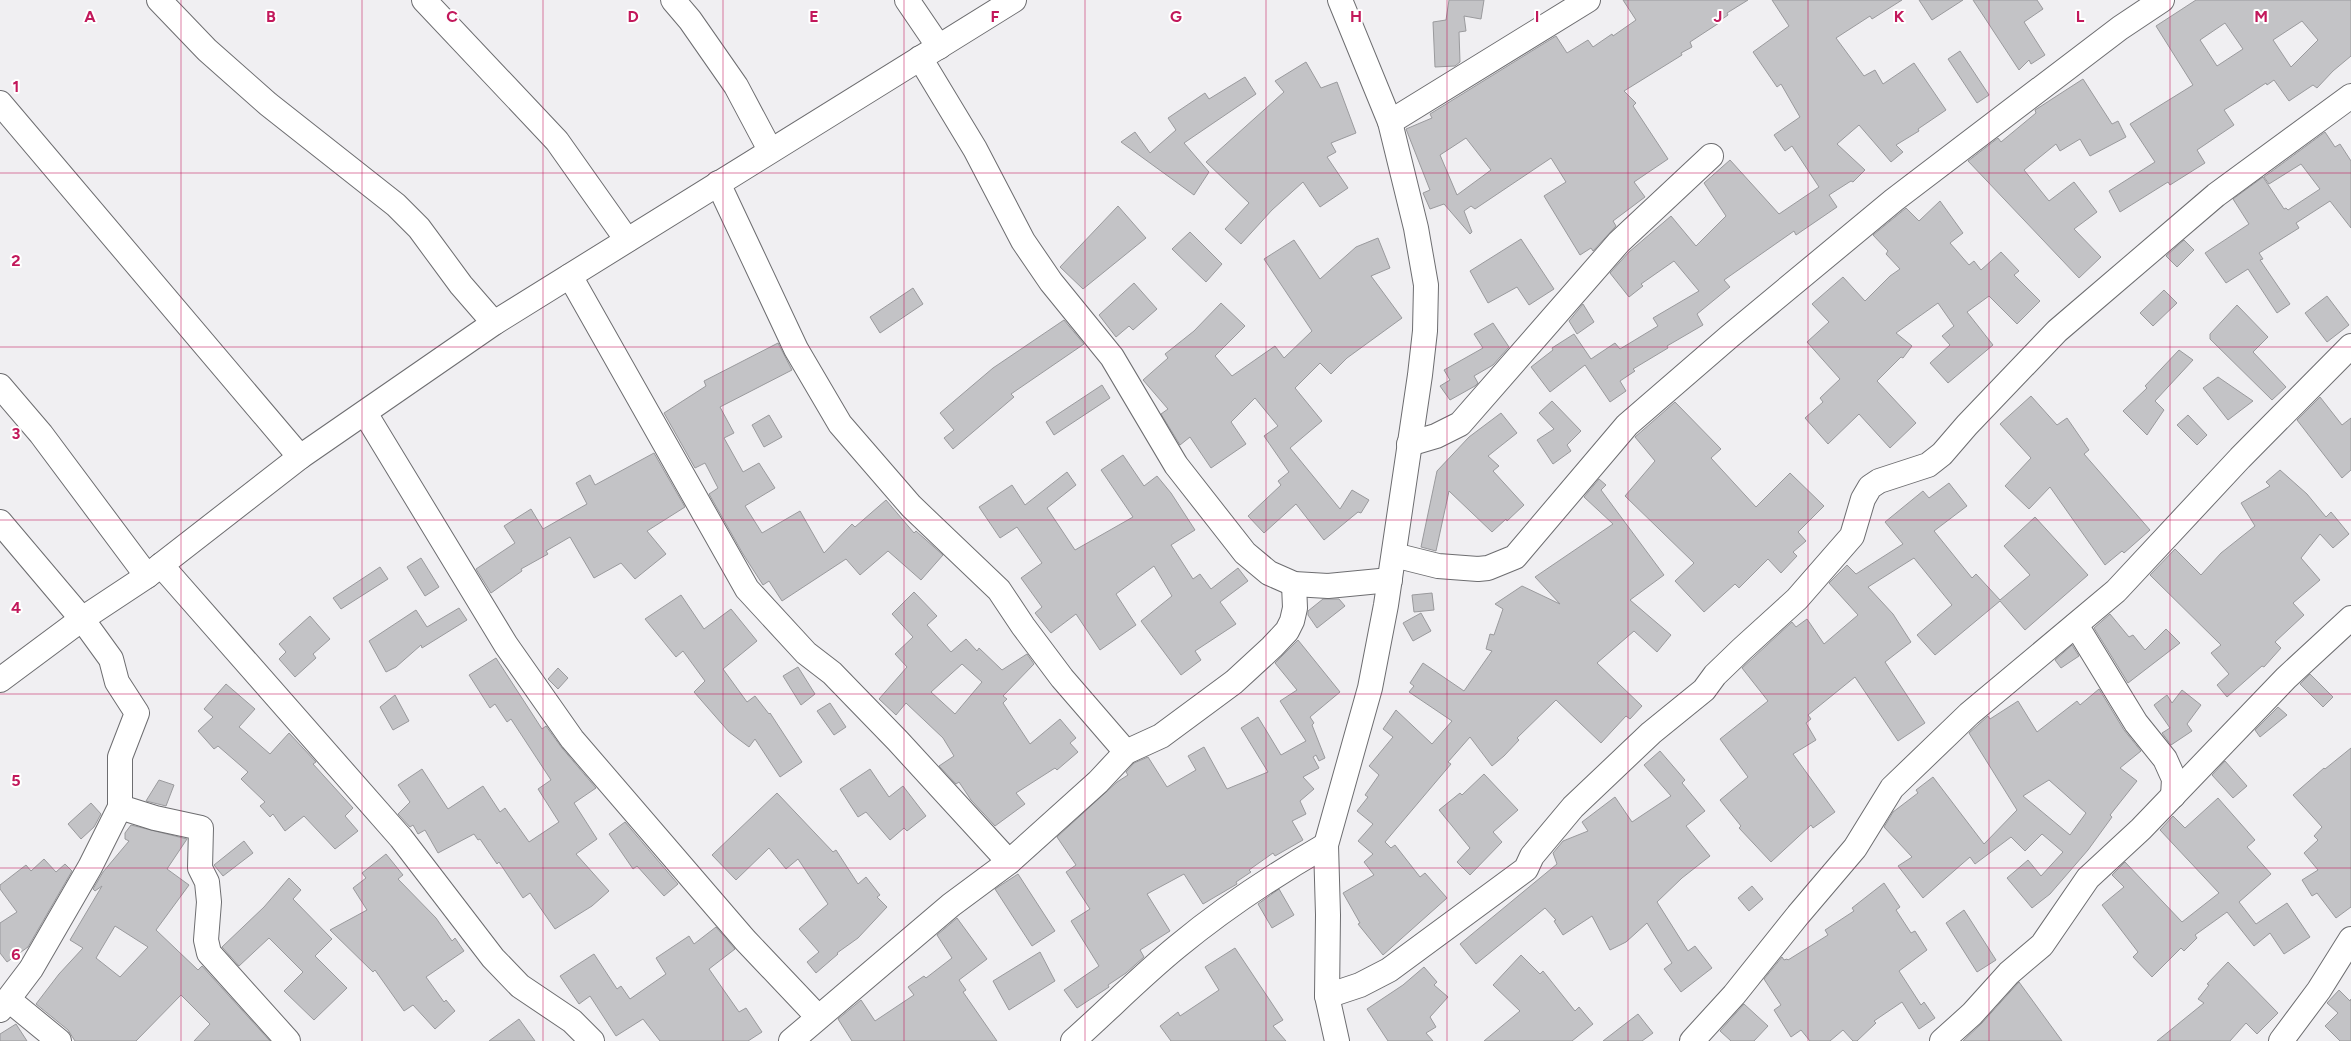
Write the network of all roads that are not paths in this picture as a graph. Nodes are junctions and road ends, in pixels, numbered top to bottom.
1 (159, 0) edge
2 (424, 0) edge
3 (673, 0) edge
4 (907, 0) edge
5 (1014, 0) edge
6 (1340, 0) edge
7 (1588, 0) edge
8 (2162, 0) edge
9 (929, 53) junction
10 (2351, 96) edge
11 (0, 103) edge
12 (1390, 122) junction
13 (770, 150) junction
14 (1711, 156) dead end
15 (718, 183) junction
16 (627, 240) junction
17 (570, 276) junction
18 (494, 323) junction
19 (2351, 346) edge
20 (0, 386) edge
21 (365, 413) junction
22 (1409, 444) junction
23 (300, 457) junction
24 (0, 522) edge
25 (1394, 555) junction
26 (154, 571) junction
27 (1390, 580) junction
28 (1294, 584) junction
29 (2351, 618) edge
30 (82, 619) junction
31 (2076, 625) junction
32 (0, 680) edge
33 (1126, 752) junction
34 (2173, 796) junction
35 (120, 807) junction
36 (1326, 845) junction
37 (1009, 862) junction
38 (2351, 939) edge
39 (1327, 996) junction
40 (4, 1005) edge
41 (818, 1017) junction
42 (59, 1041) edge
43 (288, 1041) edge
44 (592, 1041) edge
45 (791, 1041) edge
46 (1072, 1041) edge
47 (1337, 1041) edge
48 (1692, 1041) edge
49 (1942, 1041) edge
50 (2281, 1041) edge

1 - 18 street
2 - 16 street
3 - 13 street
4 - 9 street
5 - 9 street
6 - 12 street
7 - 12 street
8 - 25 street
9 - 13 street
9 - 28 street
10 - 39 street
11 - 23 street
12 - 22 street
13 - 15 street
14 - 22 street
15 - 16 street
15 - 33 street
16 - 17 street
17 - 18 street
17 - 37 street
18 - 21 street
19 - 31 street
20 - 26 street
21 - 23 street
21 - 41 street
22 - 25 street
23 - 26 street
24 - 30 street
25 - 27 street
26 - 30 street
26 - 44 street
27 - 28 street
27 - 36 street
28 - 33 street
29 - 34 street
30 - 32 street
30 - 35 street
31 - 34 street
31 - 48 street
33 - 37 street
34 - 49 street
35 - 40 street
35 - 43 street
36 - 39 street
36 - 46 street
37 - 41 street
38 - 50 street
39 - 47 street
40 - 42 street
41 - 45 street

